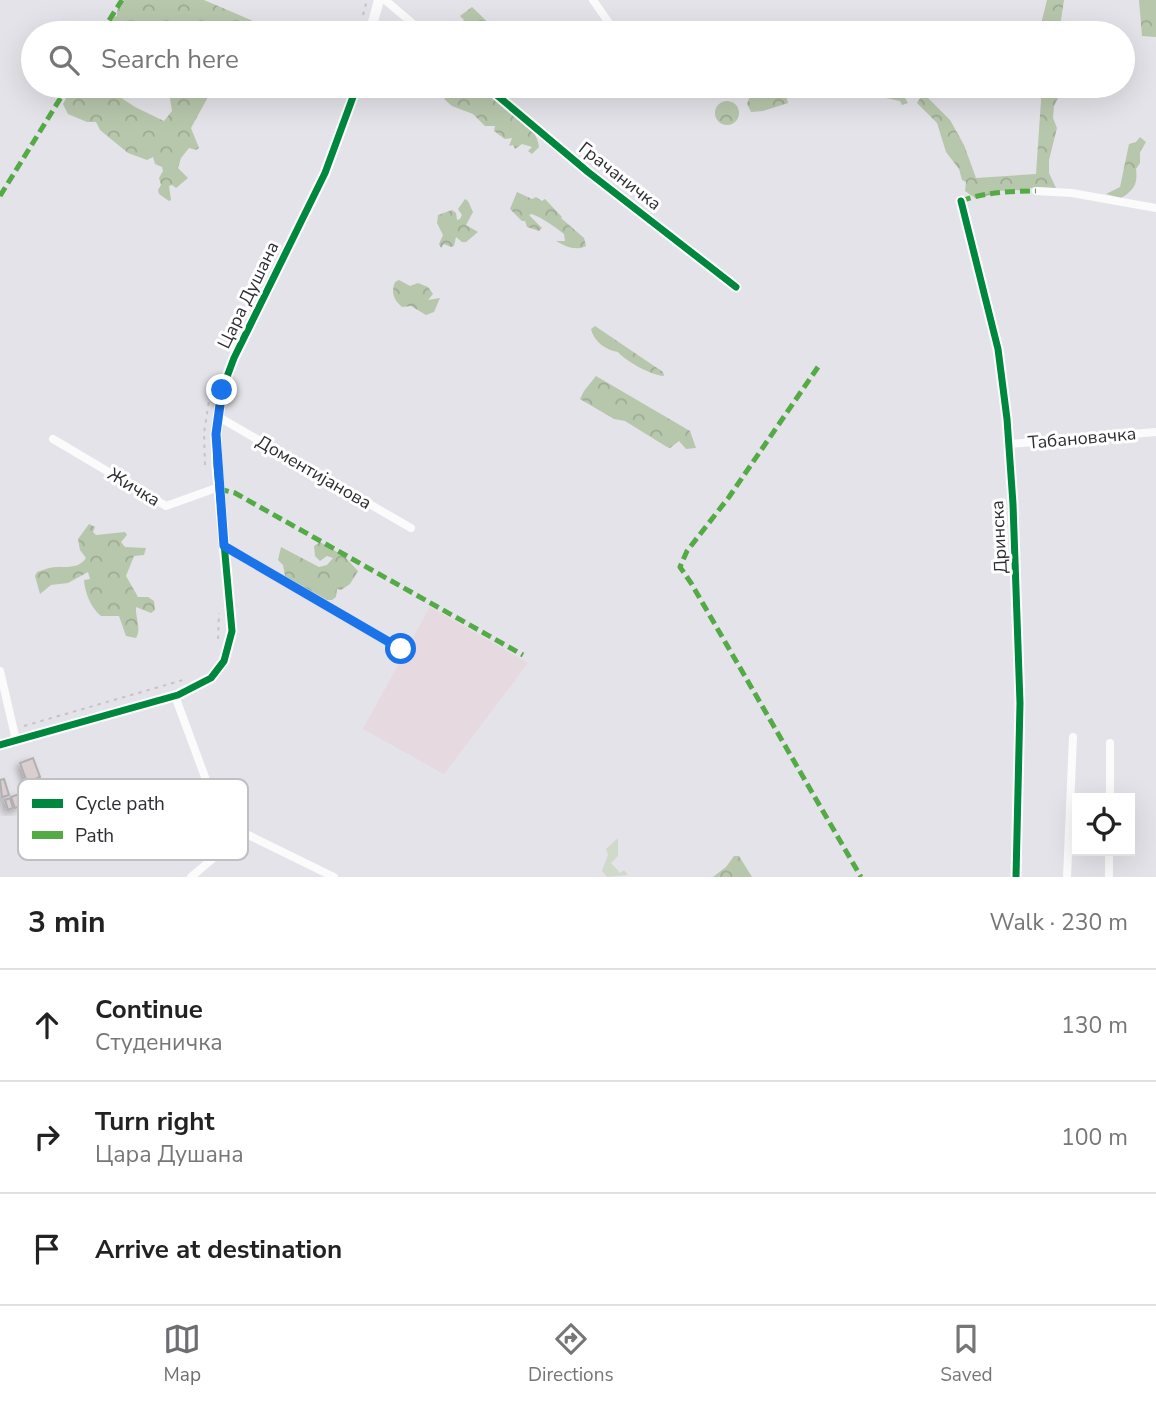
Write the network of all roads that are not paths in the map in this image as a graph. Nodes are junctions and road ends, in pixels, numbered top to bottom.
1 (379, 0) edge
2 (385, 0) edge
3 (593, 0) edge
4 (373, 21) edge
5 (410, 21) edge
6 (608, 21) edge
7 (353, 98) edge
8 (500, 98) edge
9 (1036, 191) dead end
10 (961, 201) dead end
11 (1156, 208) edge
12 (736, 287) dead end
13 (217, 416) junction
14 (1156, 432) edge
15 (53, 439) dead end
16 (1009, 444) junction
17 (219, 487) junction
18 (411, 528) dead end
19 (224, 546) junction
20 (401, 649) dead end
21 (0, 671) edge
22 (175, 696) junction
23 (1073, 737) dead end
24 (16, 740) junction
25 (1110, 743) dead end
26 (0, 745) edge
27 (206, 779) edge
28 (1110, 793) edge
29 (248, 834) edge
30 (1109, 856) edge
31 (211, 860) edge
32 (191, 877) edge
33 (334, 877) edge
34 (1016, 877) edge
35 (1067, 877) edge
36 (1109, 877) edge

1 - 4 street
2 - 5 street
3 - 6 street
7 - 13 street, Цара Душана
8 - 12 street, Грачаничка
9 - 11 street
10 - 16 street, Дринска
13 - 17 street, Цара Душана
13 - 18 street, Доментијанова
14 - 16 street, Табановачка
15 - 17 street, Жичка
16 - 34 street, Дринска
17 - 19 street, Цара Душана
19 - 20 street
19 - 22 street, Цара Душана
21 - 24 street
22 - 24 street, Цара Душана
22 - 27 street
23 - 35 street
24 - 26 street, Цара Душана
25 - 28 street
29 - 33 street
30 - 36 street
31 - 32 street

